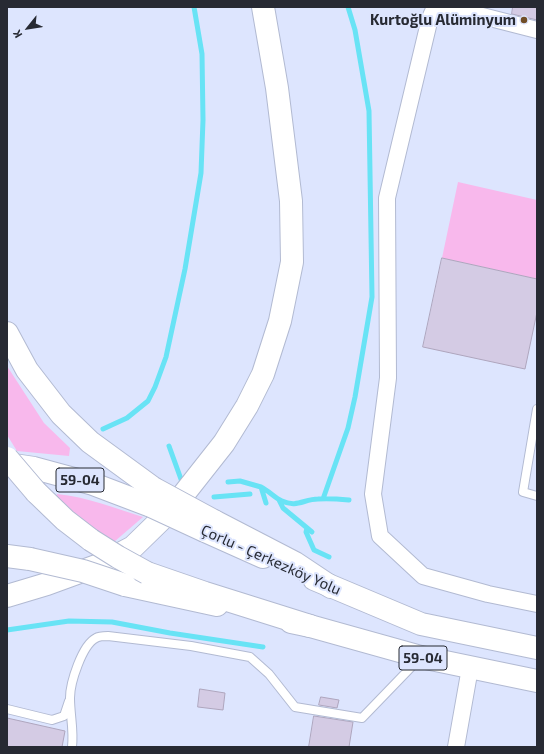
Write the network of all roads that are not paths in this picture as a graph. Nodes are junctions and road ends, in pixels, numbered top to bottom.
1 (263, 7) edge
2 (435, 7) edge
3 (447, 7) edge
4 (537, 30) edge
5 (7, 333) edge
6 (537, 409) edge
7 (7, 458) edge
8 (7, 464) edge
9 (537, 496) edge
10 (152, 497) junction
11 (7, 556) edge
12 (7, 596) edge
13 (537, 604) edge
14 (310, 626) junction
15 (537, 648) edge
16 (421, 657) junction
17 (470, 668) junction
18 (537, 681) edge
19 (70, 696) junction
20 (7, 709) edge
21 (72, 747) edge
22 (456, 747) edge

1 - 12 main road
2 - 13 street
3 - 4 street
5 - 10 main road
6 - 9 lane
7 - 14 main road, bridge
8 - 10 main road, 59-04
10 - 15 main road, Çorlu - Çerkezköy Yolu / 59-04, bridge
11 - 14 main road, 59-04, bridge
14 - 16 main road, 59-04
16 - 17 main road, 59-04
16 - 19 lane
17 - 18 main road, 59-04
17 - 22 street
19 - 20 lane
19 - 21 lane

